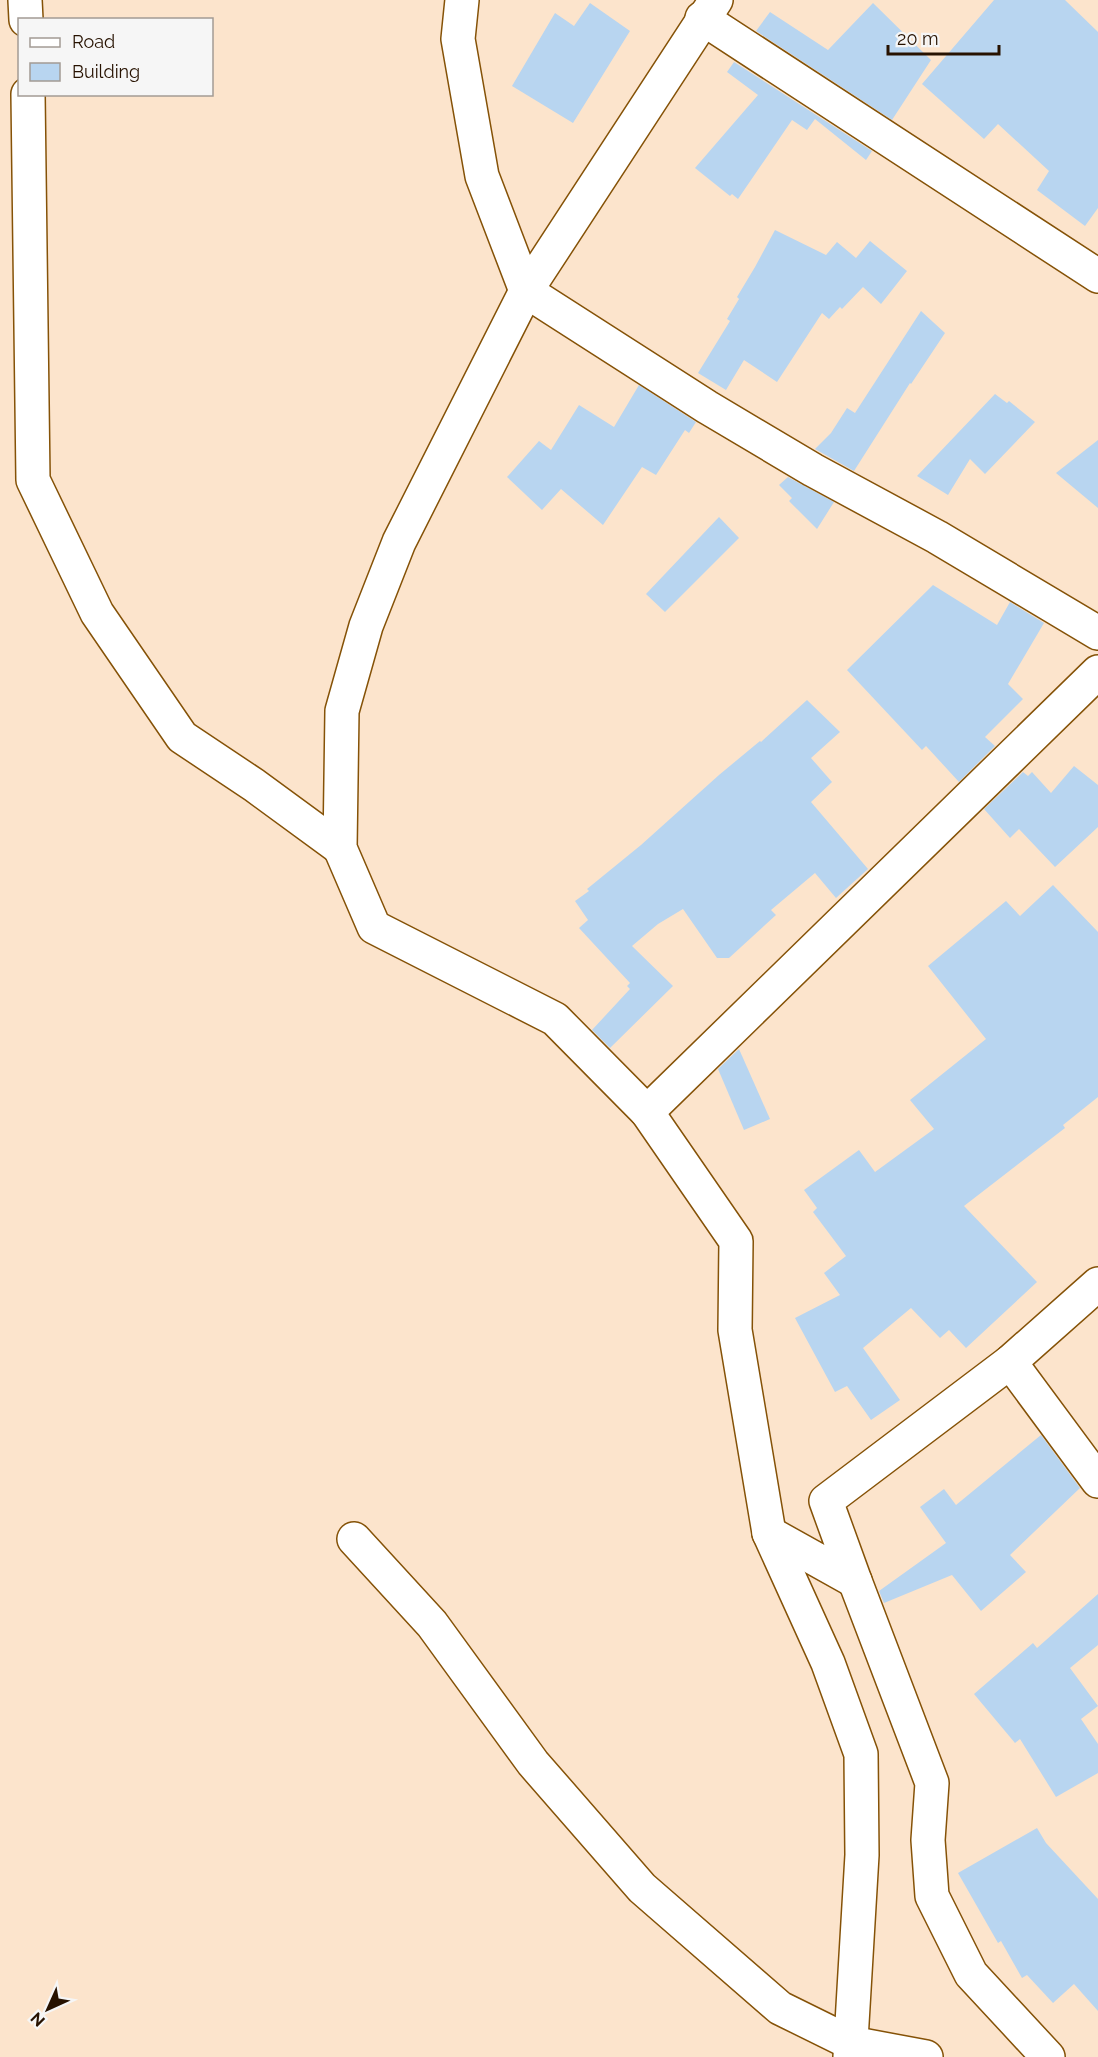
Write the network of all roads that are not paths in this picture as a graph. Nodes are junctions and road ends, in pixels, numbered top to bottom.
1 (26, 0) edge
2 (462, 0) edge
3 (709, 9) edge
4 (26, 18) edge
5 (28, 96) edge
6 (1098, 276) edge
7 (526, 291) junction
8 (1098, 633) edge
9 (1098, 672) edge
10 (340, 848) junction
11 (648, 1112) junction
12 (1098, 1284) edge
13 (1010, 1362) junction
14 (1098, 1481) edge
15 (769, 1533) junction
16 (354, 1539) dead end
17 (855, 1581) junction
18 (850, 2050) edge
19 (926, 2057) edge
20 (1048, 2057) edge

1 - 4 street
2 - 7 street
3 - 6 street
3 - 7 street
5 - 10 street
7 - 8 street
7 - 10 street
9 - 11 street
10 - 11 street
11 - 15 street
12 - 13 street
13 - 14 street
13 - 17 street
15 - 17 street
15 - 18 street
16 - 18 street
17 - 20 street
18 - 19 street

